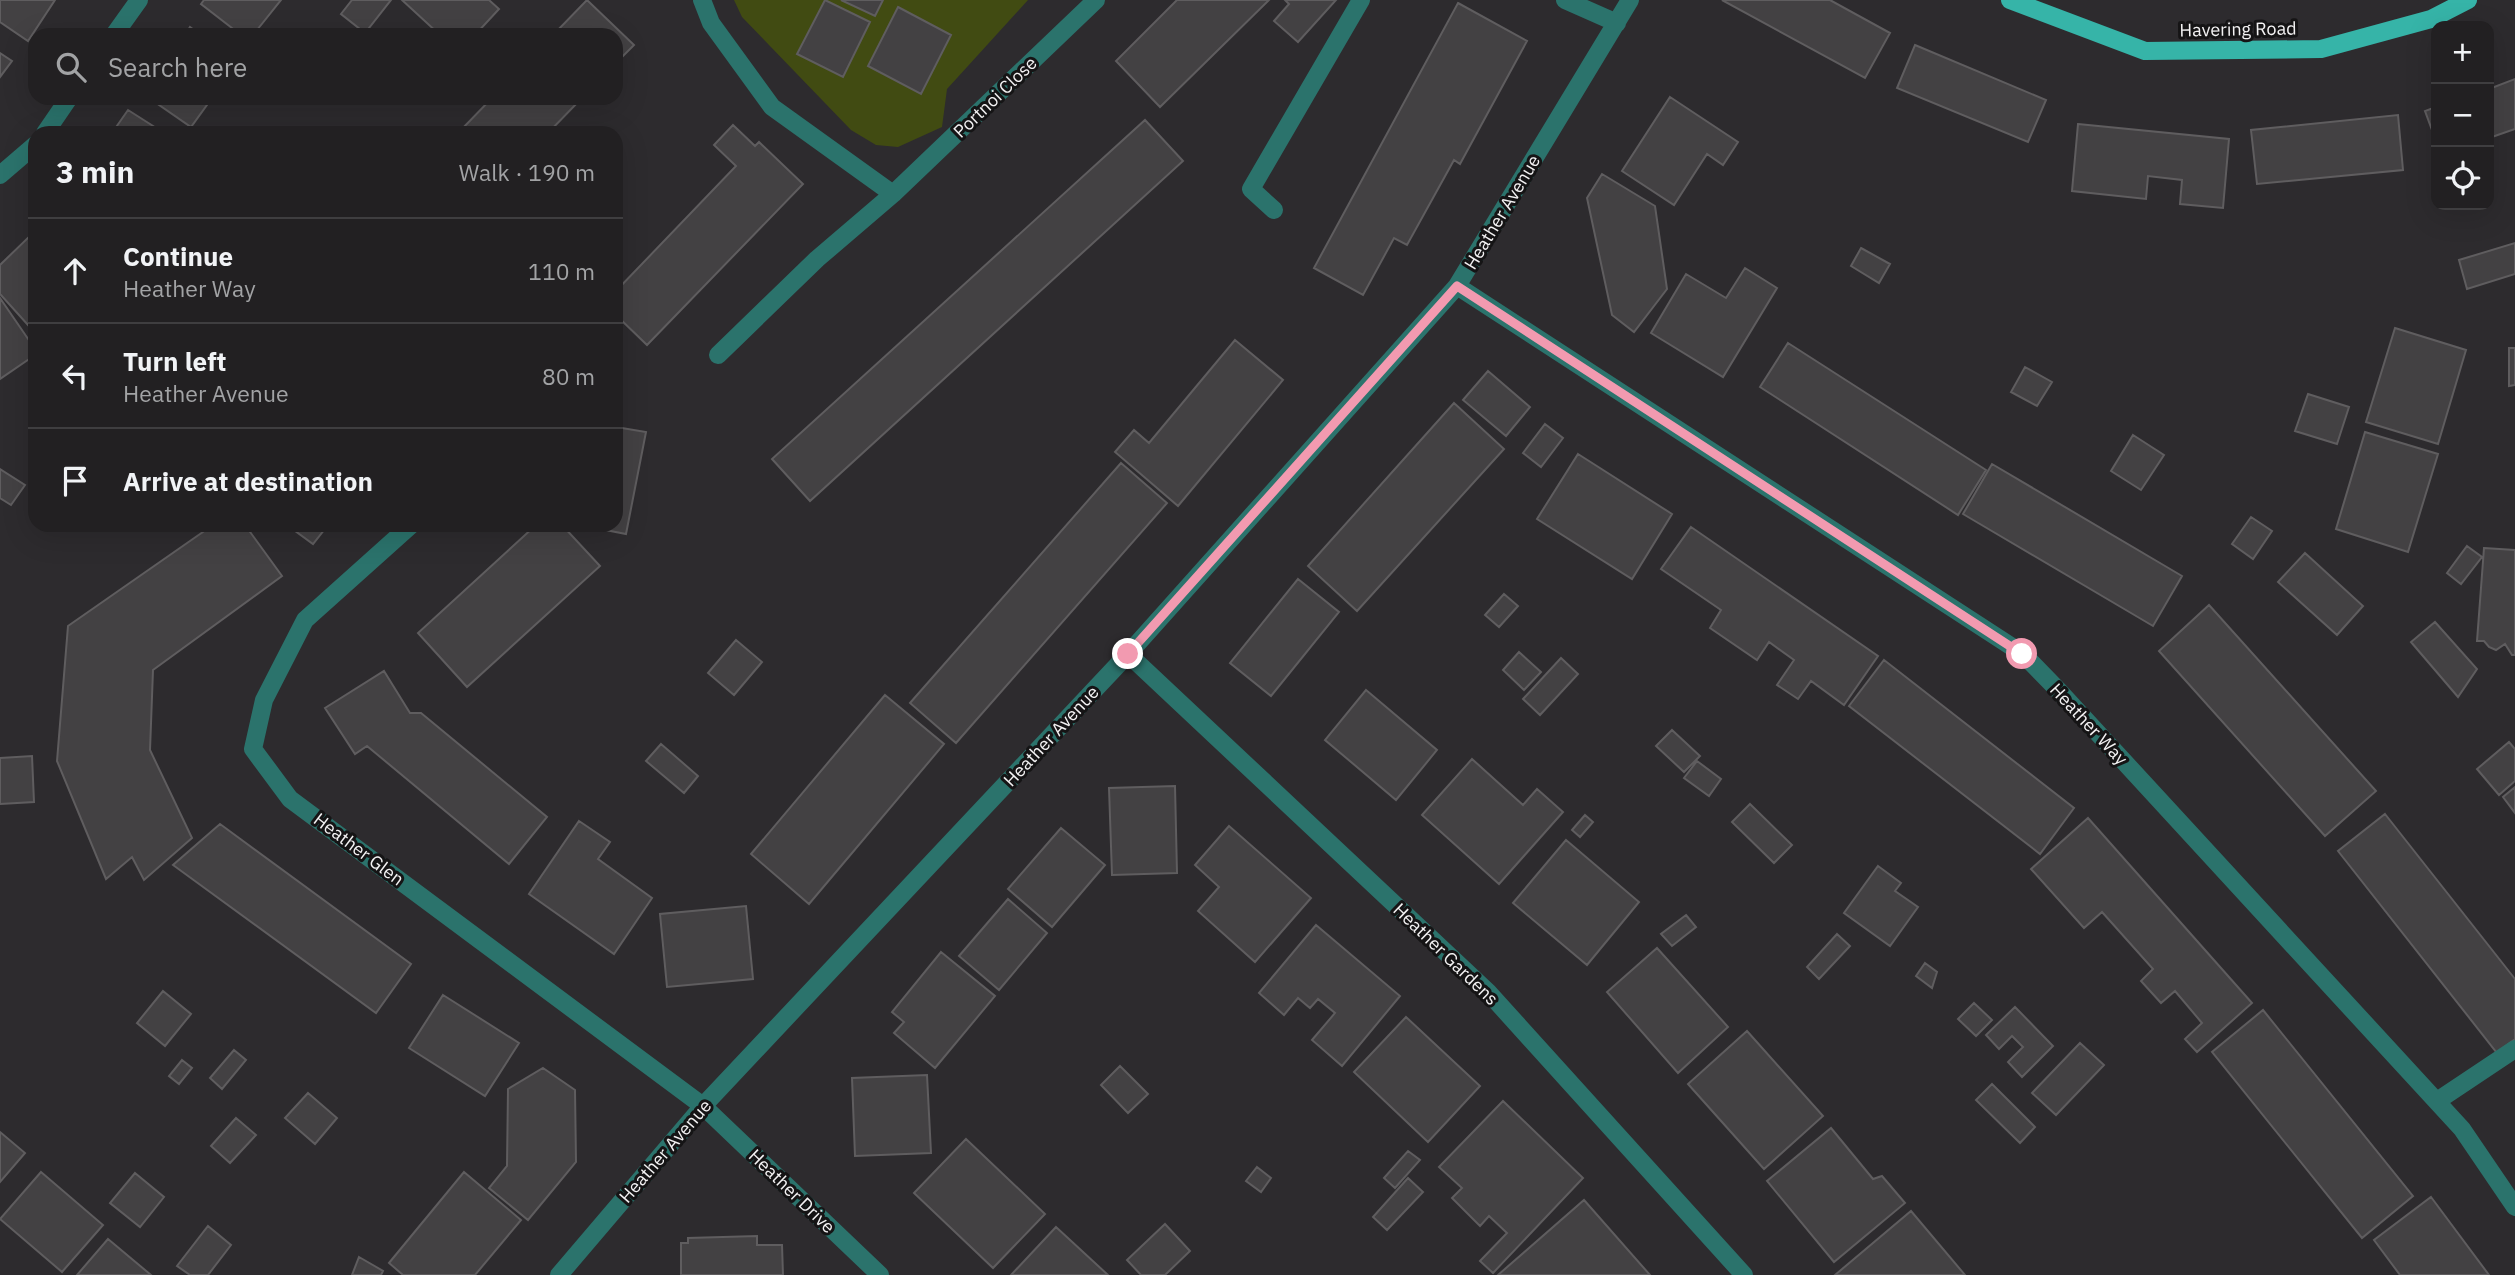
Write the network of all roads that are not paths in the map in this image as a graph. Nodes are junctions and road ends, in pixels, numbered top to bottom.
1 (139, 0) edge
2 (702, 0) edge
3 (1096, 0) edge
4 (1361, 0) edge
5 (1565, 0) edge
6 (1630, 0) edge
7 (2010, 0) edge
8 (2468, 0) edge
9 (1617, 23) junction
10 (119, 28) edge
11 (64, 105) edge
12 (50, 126) edge
13 (28, 151) edge
14 (0, 175) edge
15 (893, 194) junction
16 (1274, 210) dead end
17 (1457, 286) junction
18 (718, 355) dead end
19 (403, 532) edge
20 (1128, 654) junction
21 (2515, 1049) edge
22 (2437, 1101) junction
23 (703, 1106) junction
24 (2515, 1207) edge
25 (559, 1275) edge
26 (880, 1275) edge
27 (1744, 1275) edge

1 - 10 street
2 - 15 street
3 - 15 street, Portnoi Close
4 - 16 street
5 - 9 street
6 - 9 street, Heather Avenue
7 - 8 main road, Havering Road
9 - 17 street, Heather Avenue
11 - 12 street
13 - 14 street
15 - 18 street, Portnoi Close
17 - 20 street, Heather Avenue
17 - 22 street, Heather Way
19 - 23 street, Heather Glen
20 - 23 street, Heather Avenue
20 - 27 street, Heather Gardens
21 - 22 street
22 - 24 street, Heather Way
23 - 25 street, Heather Avenue
23 - 26 street, Heather Drive

